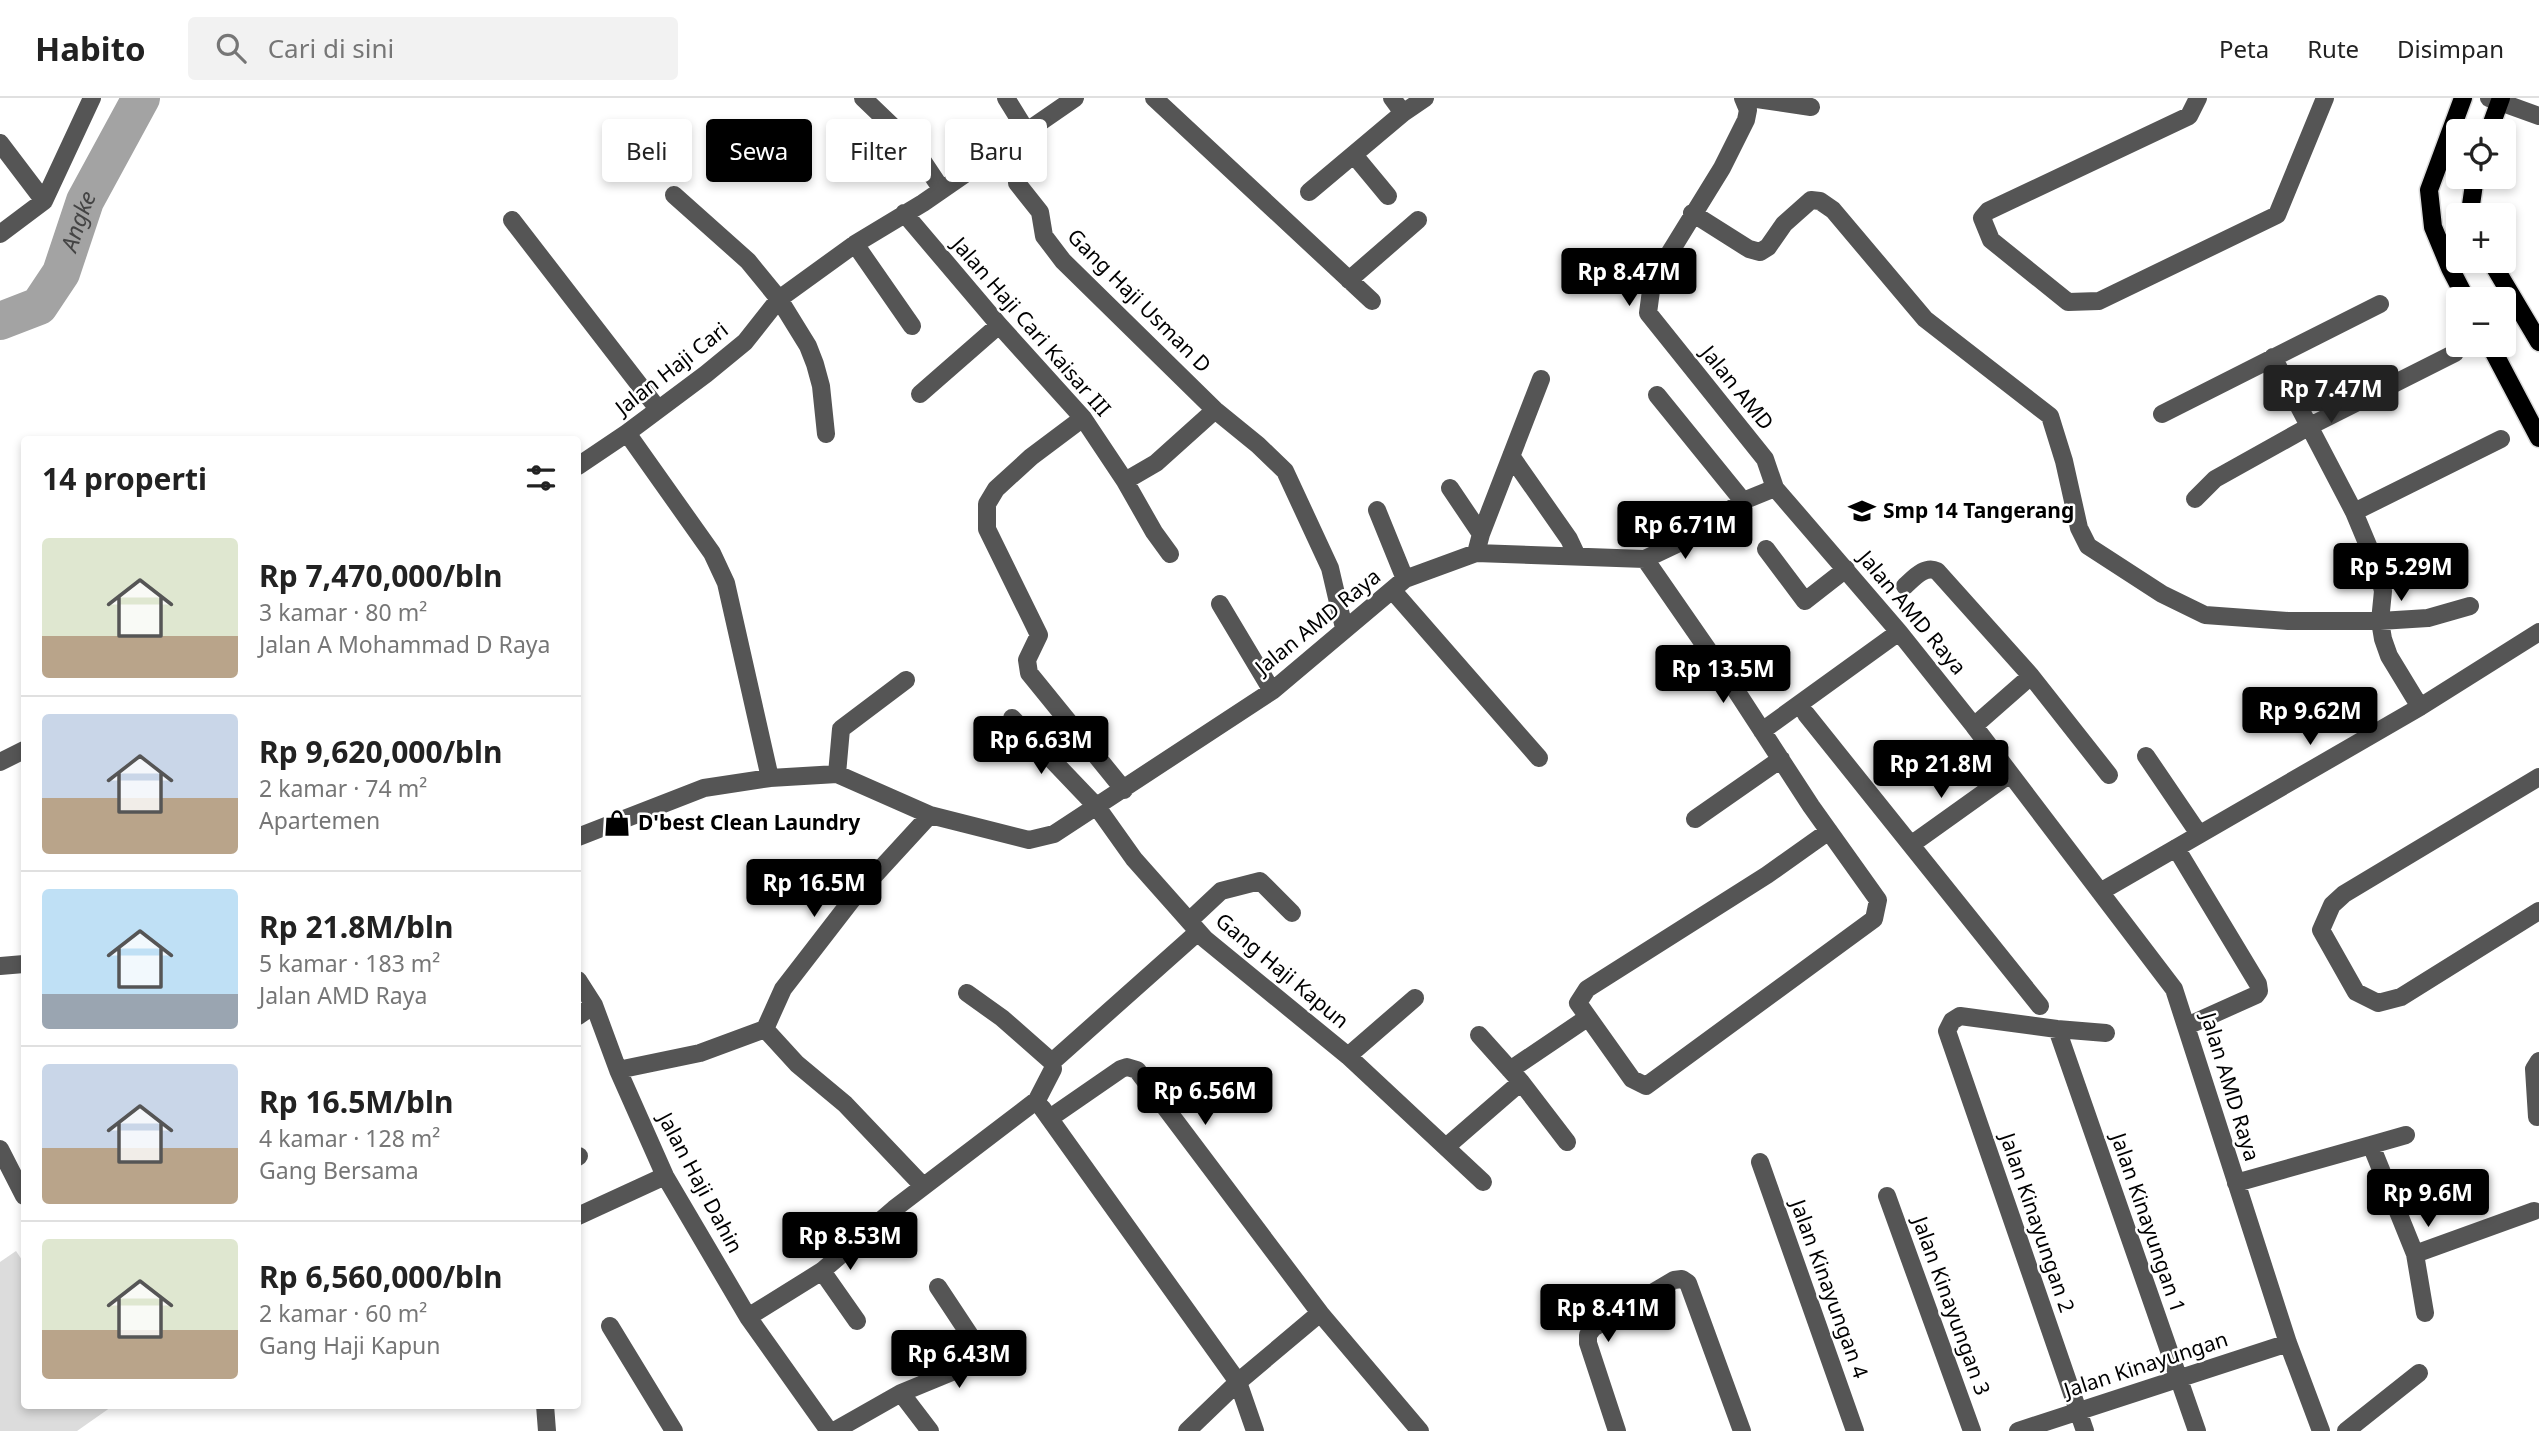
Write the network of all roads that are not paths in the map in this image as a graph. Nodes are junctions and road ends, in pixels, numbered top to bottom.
1 (92, 98) edge
2 (863, 98) edge
3 (1006, 98) edge
4 (1075, 98) edge
5 (1154, 98) edge
6 (1392, 98) edge
7 (1425, 98) edge
8 (1743, 98) edge
9 (1750, 98) edge
10 (2198, 98) edge
11 (2325, 98) edge
12 (2463, 98) edge
13 (2496, 99) edge
14 (1811, 107) dead end
15 (1404, 113) junction
16 (2539, 116) edge
17 (1019, 119) edge
18 (1045, 119) edge
19 (2492, 119) edge
20 (0, 143) edge
21 (1353, 155) junction
22 (954, 182) edge
23 (1017, 183) dead end
24 (942, 190) junction
25 (1309, 192) dead end
26 (674, 195) dead end
27 (1388, 196) dead end
28 (44, 201) junction
29 (904, 213) junction
30 (1692, 213) junction
31 (512, 220) dead end
32 (1418, 220) dead end
33 (0, 234) edge
34 (855, 244) junction
35 (2498, 273) edge
36 (1349, 280) junction
37 (2460, 287) edge
38 (779, 299) junction
39 (1371, 301) dead end
40 (2380, 304) dead end
41 (999, 325) junction
42 (912, 326) dead end
43 (2539, 342) edge
44 (2447, 357) edge
45 (2496, 357) edge
46 (2273, 358) junction
47 (1541, 379) dead end
48 (920, 394) dead end
49 (1657, 395) dead end
50 (659, 409) junction
51 (1216, 410) junction
52 (2162, 414) dead end
53 (1083, 418) junction
54 (2310, 426) junction
55 (627, 433) junction
56 (826, 434) dead end
57 (2539, 438) edge
58 (2501, 439) dead end
59 (1511, 456) junction
60 (581, 464) edge
61 (1125, 481) junction
62 (1450, 488) dead end
63 (1775, 488) junction
64 (2195, 499) dead end
65 (1743, 501) junction
66 (1377, 510) dead end
67 (2354, 512) junction
68 (1481, 534) junction
69 (1766, 549) dead end
70 (1476, 553) junction
71 (1170, 554) dead end
72 (1577, 556) junction
73 (1645, 559) junction
74 (1846, 569) junction
75 (1399, 585) junction
76 (1905, 586) dead end
77 (1220, 604) dead end
78 (2470, 606) dead end
79 (2380, 621) junction
80 (1344, 628) junction
81 (1899, 632) junction
82 (2539, 632) edge
83 (2031, 676) junction
84 (906, 680) dead end
85 (1272, 691) junction
86 (2420, 707) junction
87 (1806, 714) dead end
88 (1012, 718) dead end
89 (1975, 726) junction
90 (1762, 731) junction
91 (21, 752) edge
92 (2146, 756) dead end
93 (1539, 758) dead end
94 (1781, 759) junction
95 (0, 762) edge
96 (837, 774) junction
97 (2010, 774) junction
98 (2109, 775) dead end
99 (2539, 777) edge
100 (771, 778) junction
101 (1124, 790) junction
102 (1097, 807) junction
103 (930, 815) junction
104 (1695, 819) dead end
105 (1829, 831) junction
106 (2199, 834) junction
107 (581, 836) edge
108 (1912, 845) junction
109 (2176, 848) junction
110 (2100, 892) junction
111 (2539, 911) edge
112 (1292, 913) dead end
113 (1194, 926) junction
114 (21, 964) edge
115 (0, 966) edge
116 (581, 985) edge
117 (967, 993) dead end
118 (1415, 998) dead end
119 (594, 1005) junction
120 (2039, 1006) dead end
121 (581, 1014) edge
122 (1587, 1018) junction
123 (2187, 1026) junction
124 (765, 1029) junction
125 (2057, 1029) junction
126 (2106, 1033) dead end
127 (1479, 1035) dead end
128 (1348, 1056) junction
129 (2539, 1061) edge
130 (1052, 1062) junction
131 (618, 1070) junction
132 (1515, 1076) junction
133 (1037, 1100) junction
134 (2537, 1116) dead end
135 (1050, 1118) junction
136 (2406, 1135) dead end
137 (1567, 1142) dead end
138 (2371, 1145) junction
139 (1446, 1147) junction
140 (0, 1149) edge
141 (1760, 1162) dead end
142 (666, 1176) junction
143 (1483, 1182) dead end
144 (2236, 1183) junction
145 (923, 1186) junction
146 (21, 1190) edge
147 (1886, 1196) dead end
148 (2534, 1212) dead end
149 (581, 1215) edge
150 (2415, 1254) junction
151 (822, 1271) junction
152 (939, 1287) dead end
153 (1320, 1313) junction
154 (2425, 1313) dead end
155 (748, 1317) junction
156 (857, 1321) dead end
157 (610, 1326) dead end
158 (2288, 1343) junction
159 (1003, 1351) dead end
160 (985, 1358) junction
161 (2420, 1373) dead end
162 (2178, 1379) junction
163 (1238, 1382) junction
164 (901, 1393) junction
165 (545, 1409) edge
166 (2078, 1412) junction
167 (547, 1431) edge
168 (674, 1431) edge
169 (831, 1431) edge
170 (930, 1431) edge
171 (1186, 1431) edge
172 (1255, 1431) edge
173 (1420, 1431) edge
174 (1617, 1431) edge
175 (1742, 1431) edge
176 (1856, 1431) edge
177 (1972, 1431) edge
178 (2018, 1431) edge
179 (2085, 1431) edge
180 (2197, 1431) edge
181 (2321, 1431) edge
182 (2346, 1431) edge

1 - 28 street
2 - 24 street
3 - 17 street
4 - 18 street, Jalan Haji Cari
5 - 36 street
6 - 15 street
7 - 15 street
8 - 30 street, Jalan AMD
9 - 14 street
10 - 11 street
12 - 37 main road
13 - 16 street
13 - 19 main road
15 - 21 street
20 - 28 street
21 - 25 street
21 - 27 street
22 - 24 street, Jalan Haji Cari
23 - 51 street, Gang Haji Usman D
24 - 29 street, Jalan Haji Cari
26 - 38 street
28 - 33 street
29 - 34 street, Jalan Haji Cari
29 - 41 street, Jalan Haji Cari Kaisar III
30 - 63 street, Jalan AMD
30 - 79 street
31 - 50 street
32 - 36 street
34 - 38 street, Jalan Haji Cari
34 - 42 street
35 - 43 main road
36 - 39 street
38 - 50 street, Jalan Haji Cari
38 - 56 street
40 - 46 street
41 - 48 street
41 - 53 street, Jalan Haji Cari Kaisar III
44 - 54 street
45 - 57 main road
46 - 52 street
46 - 54 street
47 - 59 street
49 - 65 street
50 - 55 street, Jalan Haji Cari
51 - 61 street
51 - 80 street, Gang Haji Usman D
53 - 61 street, Jalan Haji Cari Kaisar III
53 - 101 street
54 - 64 street
54 - 67 street
55 - 60 street, Jalan Haji Cari
55 - 100 street
58 - 67 street
59 - 68 street
59 - 72 street
61 - 71 street, Jalan Haji Cari Kaisar III
62 - 68 street
63 - 65 street, Jalan AMD Raya
63 - 74 street, Jalan AMD Raya
65 - 73 street, Jalan AMD Raya
66 - 75 street
67 - 79 street
68 - 70 street
69 - 74 street
70 - 72 street, Jalan AMD Raya
70 - 75 street, Jalan AMD Raya
72 - 73 street, Jalan AMD Raya
73 - 90 street
74 - 81 street, Jalan AMD Raya
75 - 80 street, Jalan AMD Raya
75 - 93 street
76 - 83 street
77 - 85 street
78 - 79 street
79 - 86 street
80 - 85 street, Jalan AMD Raya
81 - 89 street, Jalan AMD Raya
81 - 90 street
82 - 86 street
83 - 89 street
83 - 98 street
84 - 96 street
85 - 101 street, Jalan AMD Raya
86 - 106 street
87 - 108 street
88 - 102 street, Gang Haji Kapun
89 - 97 street, Jalan AMD Raya
90 - 94 street
91 - 95 street
92 - 106 street
94 - 104 street
94 - 105 street
96 - 100 street, Jalan AMD Raya
96 - 103 street, Jalan AMD Raya
97 - 108 street
97 - 110 street, Jalan AMD Raya
99 - 111 street
100 - 107 street, Jalan AMD Raya
101 - 102 street, Jalan AMD Raya
102 - 103 street, Jalan AMD Raya
102 - 113 street, Gang Haji Kapun
103 - 124 street
105 - 122 street
105 - 122 street
106 - 109 street
108 - 120 street
109 - 110 street
109 - 123 street
110 - 123 street, Jalan AMD Raya
112 - 113 street
113 - 128 street, Gang Haji Kapun
113 - 130 street
114 - 115 street
116 - 119 street, Jalan Haji Dahin
117 - 130 street
118 - 128 street
119 - 121 street
119 - 131 street, Jalan Haji Dahin
122 - 132 street
123 - 144 street, Jalan AMD Raya
124 - 131 street
124 - 145 street
125 - 126 street
125 - 162 street, Jalan Kinayungan 1
125 - 166 street, Jalan Kinayungan 2
127 - 132 street
128 - 139 street, Gang Haji Kapun
129 - 134 street
130 - 133 street
131 - 142 street, Jalan Haji Dahin
132 - 137 street
132 - 139 street
133 - 135 street
133 - 145 street
135 - 153 street
135 - 163 street
136 - 138 street
138 - 144 street
138 - 150 street
139 - 143 street, Gang Haji Kapun
140 - 146 street
141 - 176 street, Jalan Kinayungan 4
142 - 149 street
142 - 155 street, Jalan Haji Dahin
144 - 158 street, Jalan AMD Raya
145 - 151 street
147 - 177 street, Jalan Kinayungan 3
148 - 150 street
150 - 154 street
151 - 155 street
151 - 156 street
152 - 160 street
153 - 163 street
153 - 173 street
155 - 169 street, Jalan Haji Dahin
157 - 168 street
158 - 162 street, Jalan Kinayungan
158 - 181 street, Jalan AMD Raya
159 - 160 street, Jalan Haji Dahin
160 - 164 street, Jalan Haji Dahin
161 - 182 street
162 - 166 street, Jalan Kinayungan
162 - 180 street, Jalan Kinayungan 1
163 - 171 street
163 - 172 street
164 - 169 street, Jalan Haji Dahin
164 - 170 street
165 - 167 street
166 - 178 street, Jalan Kinayungan
166 - 179 street, Jalan Kinayungan 2
174 - 175 street

